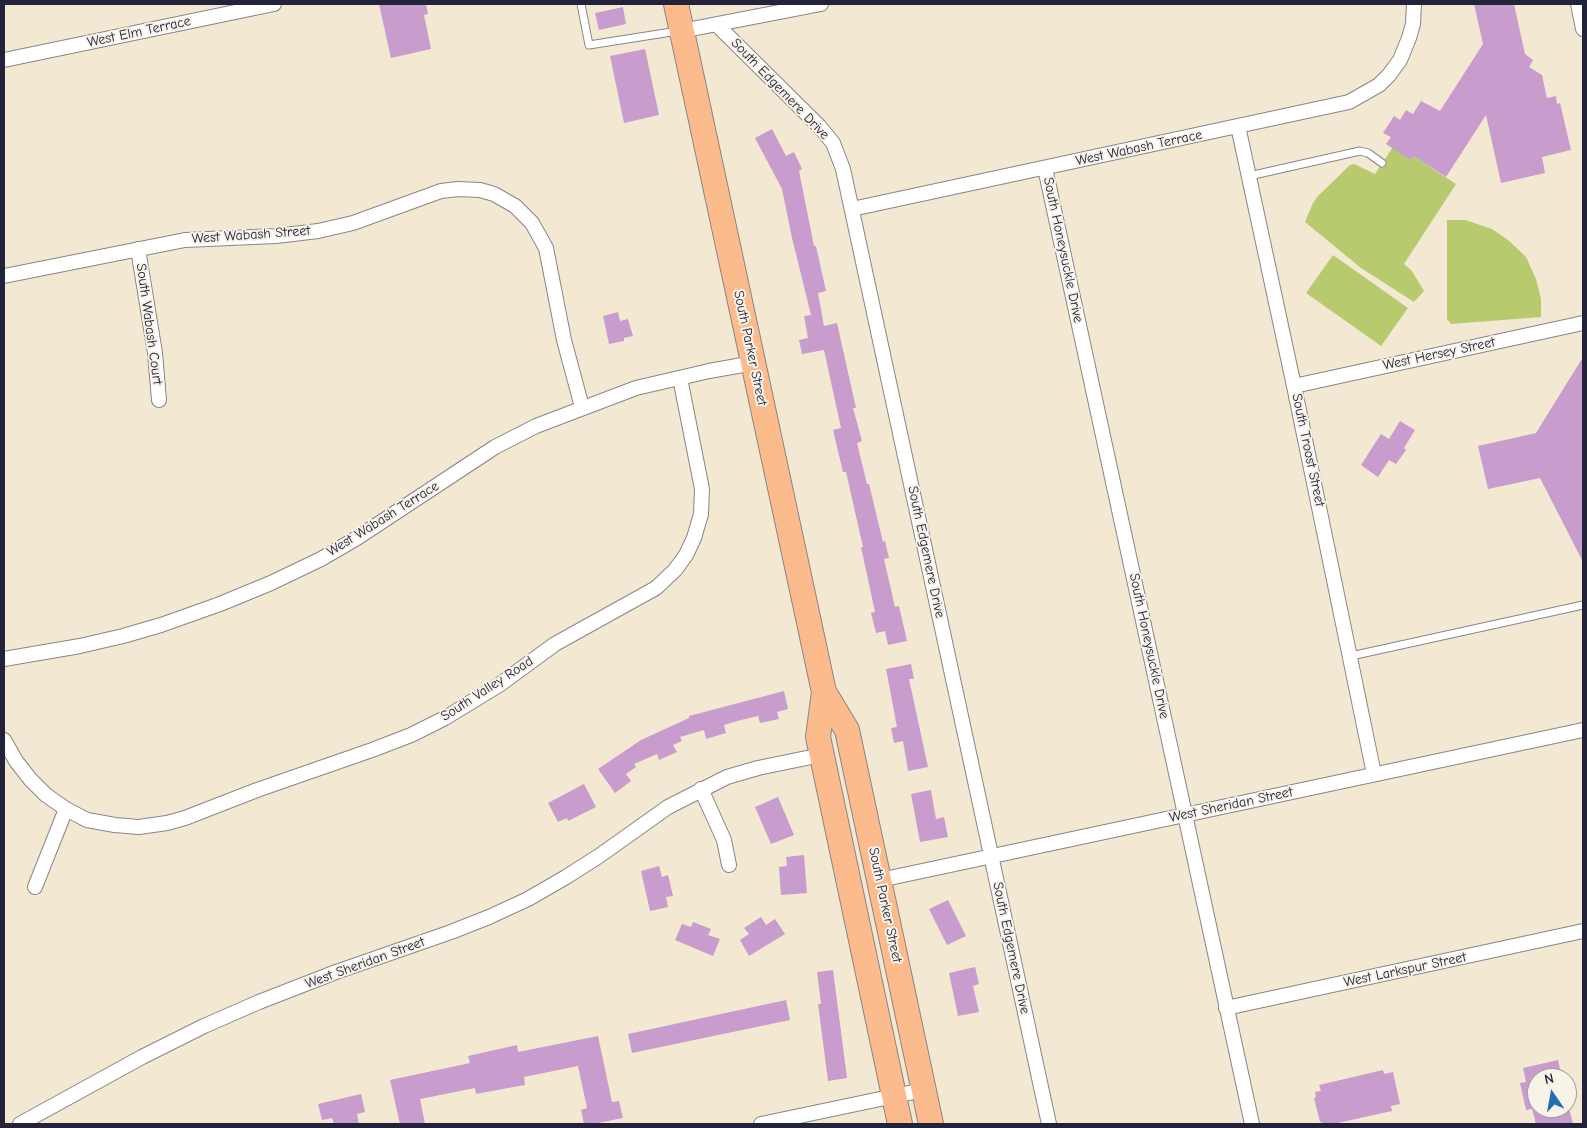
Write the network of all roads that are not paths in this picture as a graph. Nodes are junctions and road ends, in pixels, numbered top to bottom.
1 (274, 4) edge
2 (581, 4) edge
3 (676, 4) edge
4 (822, 4) edge
5 (1414, 4) edge
6 (1578, 4) edge
7 (717, 25) junction
8 (1583, 29) edge
9 (681, 31) junction
10 (4, 60) edge
11 (1238, 126) junction
12 (1382, 163) dead end
13 (1045, 168) junction
14 (1249, 176) junction
15 (852, 210) junction
16 (138, 249) junction
17 (4, 276) edge
18 (1583, 323) edge
19 (754, 363) junction
20 (680, 378) junction
21 (1294, 386) junction
22 (159, 400) dead end
23 (582, 407) junction
24 (1583, 605) edge
25 (1351, 656) junction
26 (4, 659) edge
27 (824, 692) junction
28 (1583, 730) edge
29 (4, 740) edge
30 (821, 755) junction
31 (1374, 774) junction
32 (702, 789) junction
33 (66, 809) junction
34 (1185, 815) junction
35 (991, 857) junction
36 (729, 865) dead end
37 (880, 880) junction
38 (35, 887) dead end
39 (1583, 931) edge
40 (1226, 1008) junction
41 (923, 1090) junction
42 (894, 1096) junction
43 (20, 1124) edge
44 (761, 1124) edge
45 (900, 1124) edge
46 (931, 1124) edge
47 (1049, 1124) edge
48 (1252, 1124) edge

1 - 10 street, West Elm Terrace
2 - 9 lane
3 - 9 highway, South Parker Street
4 - 7 street
5 - 11 street, West Wabash Terrace
6 - 8 street
7 - 9 street
7 - 15 street, South Edgemere Drive
9 - 19 highway, South Parker Street
11 - 13 street, West Wabash Terrace
11 - 14 street, South Troost Street
12 - 14 lane
13 - 15 street, West Wabash Terrace
13 - 34 street, South Honeysuckle Drive
14 - 21 street, South Troost Street
15 - 35 street, South Edgemere Drive
16 - 17 street, West Wabash Street
16 - 22 street, South Wabash Court
16 - 23 street, West Wabash Street
18 - 21 street, West Hersey Street
19 - 20 street, West Wabash Terrace
19 - 27 highway, South Parker Street
20 - 23 street, West Wabash Terrace
20 - 33 street, South Valley Road
21 - 25 street, South Troost Street
23 - 26 street, West Wabash Terrace
24 - 25 lane
25 - 31 street, South Troost Street
27 - 30 highway, South Parker Street
27 - 37 highway, South Parker Street
28 - 31 street, West Sheridan Street
29 - 33 street, South Valley Road
30 - 32 street, West Sheridan Street
30 - 42 highway, South Parker Street
31 - 34 street, West Sheridan Street
32 - 36 street
32 - 43 street, West Sheridan Street
33 - 38 street
34 - 35 street, West Sheridan Street
34 - 40 street, South Honeysuckle Drive
35 - 37 street, West Sheridan Street
35 - 47 street, South Edgemere Drive
37 - 41 highway, South Parker Street
39 - 40 street, West Larkspur Street
40 - 48 street, South Honeysuckle Drive
41 - 42 street
41 - 46 highway, South Parker Street
42 - 44 street
42 - 45 highway, South Parker Street

